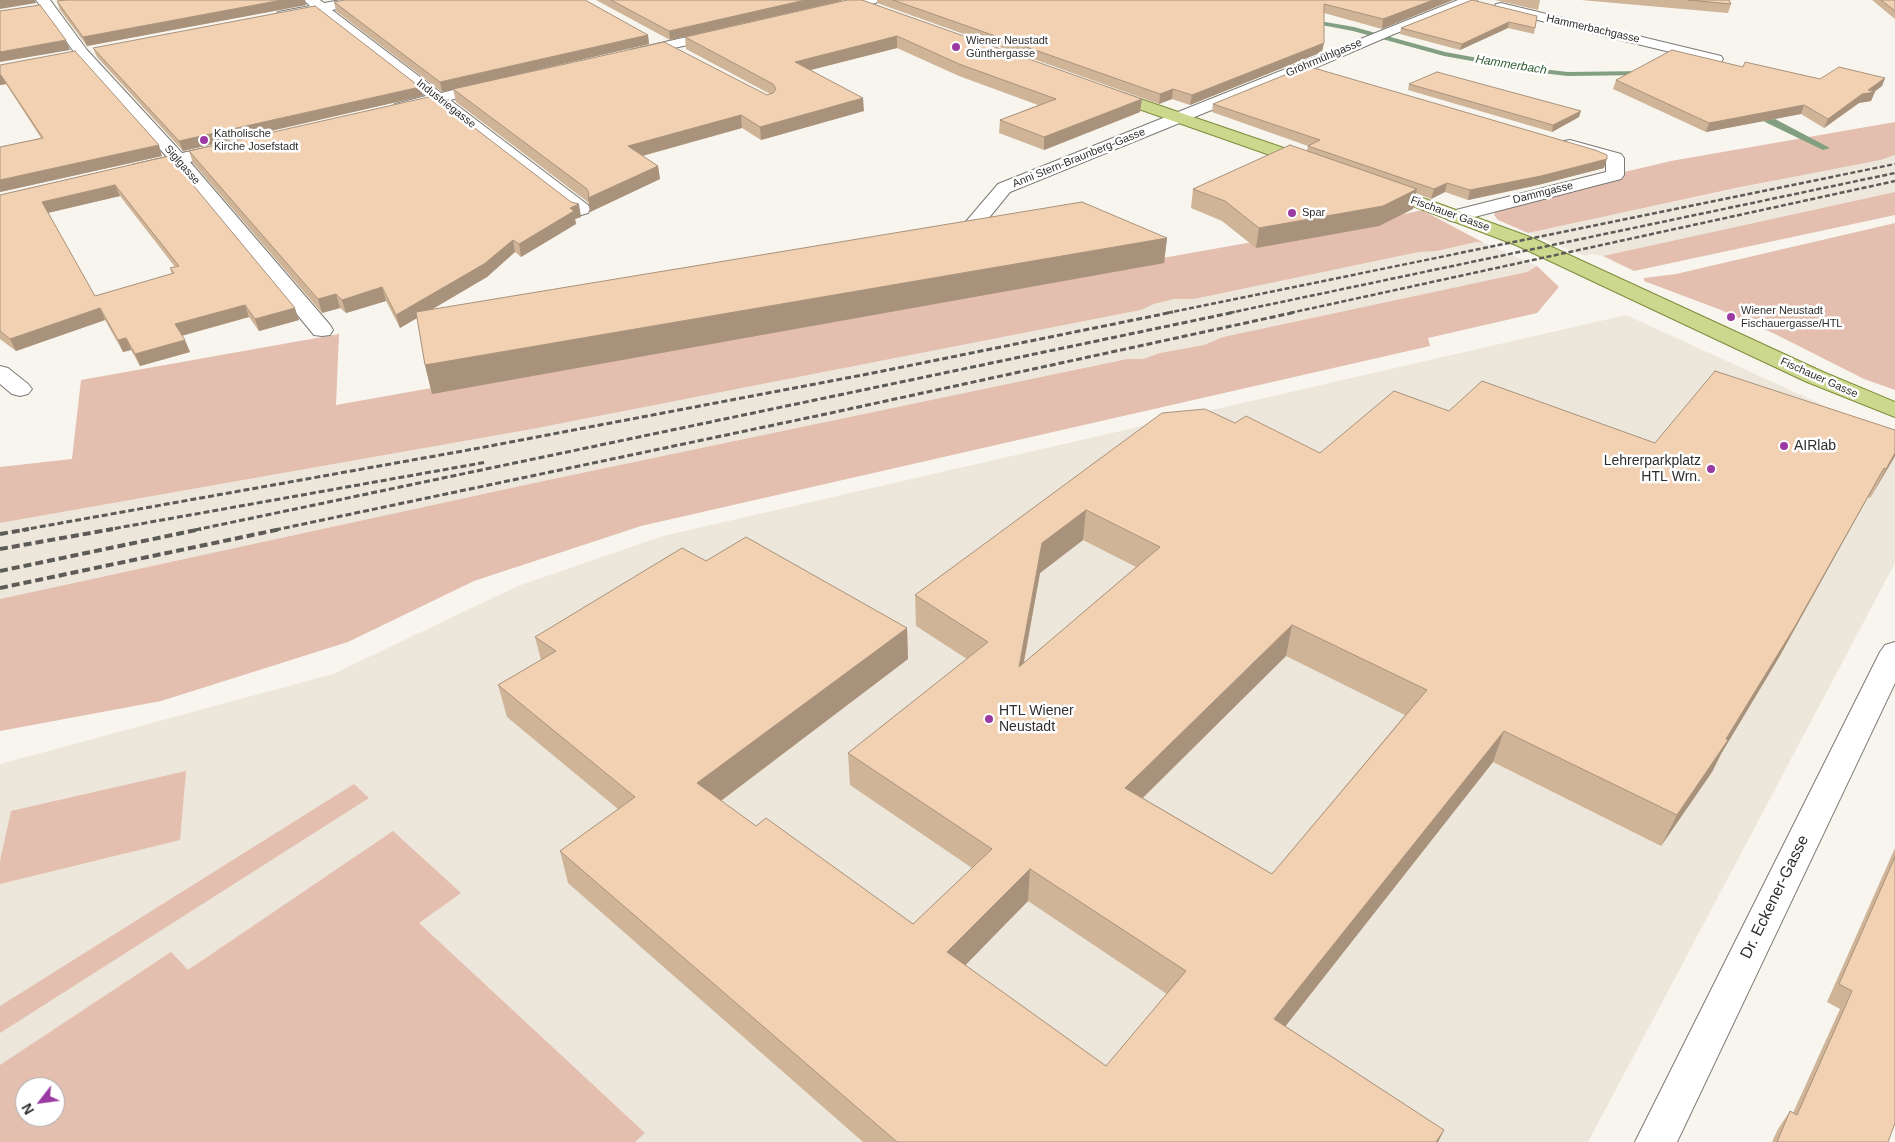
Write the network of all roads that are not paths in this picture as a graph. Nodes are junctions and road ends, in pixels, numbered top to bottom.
1 (362, 0) edge
2 (859, 1) edge
3 (1476, 1) edge
4 (46, 3) edge
5 (64, 4) edge
6 (316, 4) edge
7 (29, 10) edge
8 (819, 12) edge
9 (882, 12) edge
10 (273, 17) edge
11 (734, 31) edge
12 (650, 36) edge
13 (668, 46) junction
14 (102, 50) edge
15 (82, 53) junction
16 (684, 55) edge
17 (620, 56) edge
18 (64, 57) edge
19 (1716, 59) edge
20 (1305, 66) junction
21 (1333, 75) edge
22 (506, 83) edge
23 (1095, 89) edge
24 (439, 98) junction
25 (381, 112) edge
26 (1178, 118) junction
27 (1559, 141) edge
28 (246, 144) edge
29 (179, 160) junction
30 (1330, 170) edge
31 (122, 173) edge
32 (1366, 182) edge
33 (580, 209) dead end
34 (1455, 216) junction
35 (934, 242) edge
36 (322, 330) dead end
37 (0, 373) edge
38 (20, 389) dead end
39 (1895, 410) edge
40 (1895, 652) edge
41 (1656, 1142) edge

1 - 6 street
2 - 8 street
2 - 9 main road
3 - 19 street, Hammerbachgasse
3 - 20 street, Gröhrmühlgasse
4 - 5 street
4 - 7 street
4 - 15 street, Siglgasse
6 - 10 street
6 - 24 street, Industriegasse
11 - 13 street
12 - 13 street
13 - 16 street
13 - 17 street
14 - 15 street
15 - 18 street
15 - 29 street, Siglgasse
20 - 21 street
20 - 26 street, Gröhrmühlgasse
22 - 24 street
23 - 26 main road
24 - 25 street
24 - 33 street, Industriegasse
26 - 30 main road
26 - 35 street, Anni Stern-Braunberg-Gasse
27 - 34 street, Dammgasse
28 - 29 street
29 - 31 street
29 - 36 street, Siglgasse
32 - 34 main road, Fischauer Gasse
34 - 39 main road, Fischauer Gasse
37 - 38 street
40 - 41 street, Dr. Eckener-Gasse

